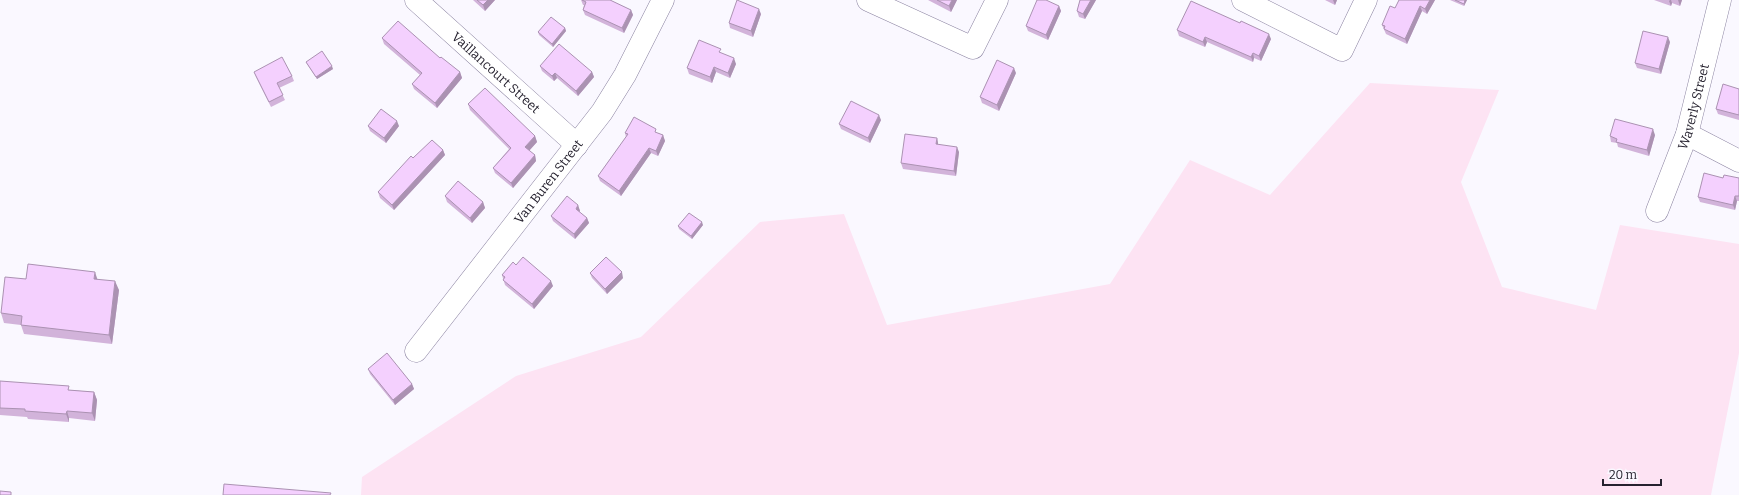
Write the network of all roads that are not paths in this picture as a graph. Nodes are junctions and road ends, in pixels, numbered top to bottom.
1 (416, 0) edge
2 (663, 0) edge
3 (868, 0) edge
4 (997, 0) edge
5 (1243, 0) edge
6 (1366, 0) edge
7 (1720, 0) edge
8 (1688, 134) junction
9 (577, 145) junction
10 (1739, 161) edge
11 (1658, 211) dead end
12 (416, 351) dead end

1 - 9 street, Vaillancourt Street
2 - 9 street, Van Buren Street
3 - 4 street
5 - 6 street
7 - 8 street, Waverly Street
8 - 10 street
8 - 11 street, Waverly Street
9 - 12 street, Van Buren Street

